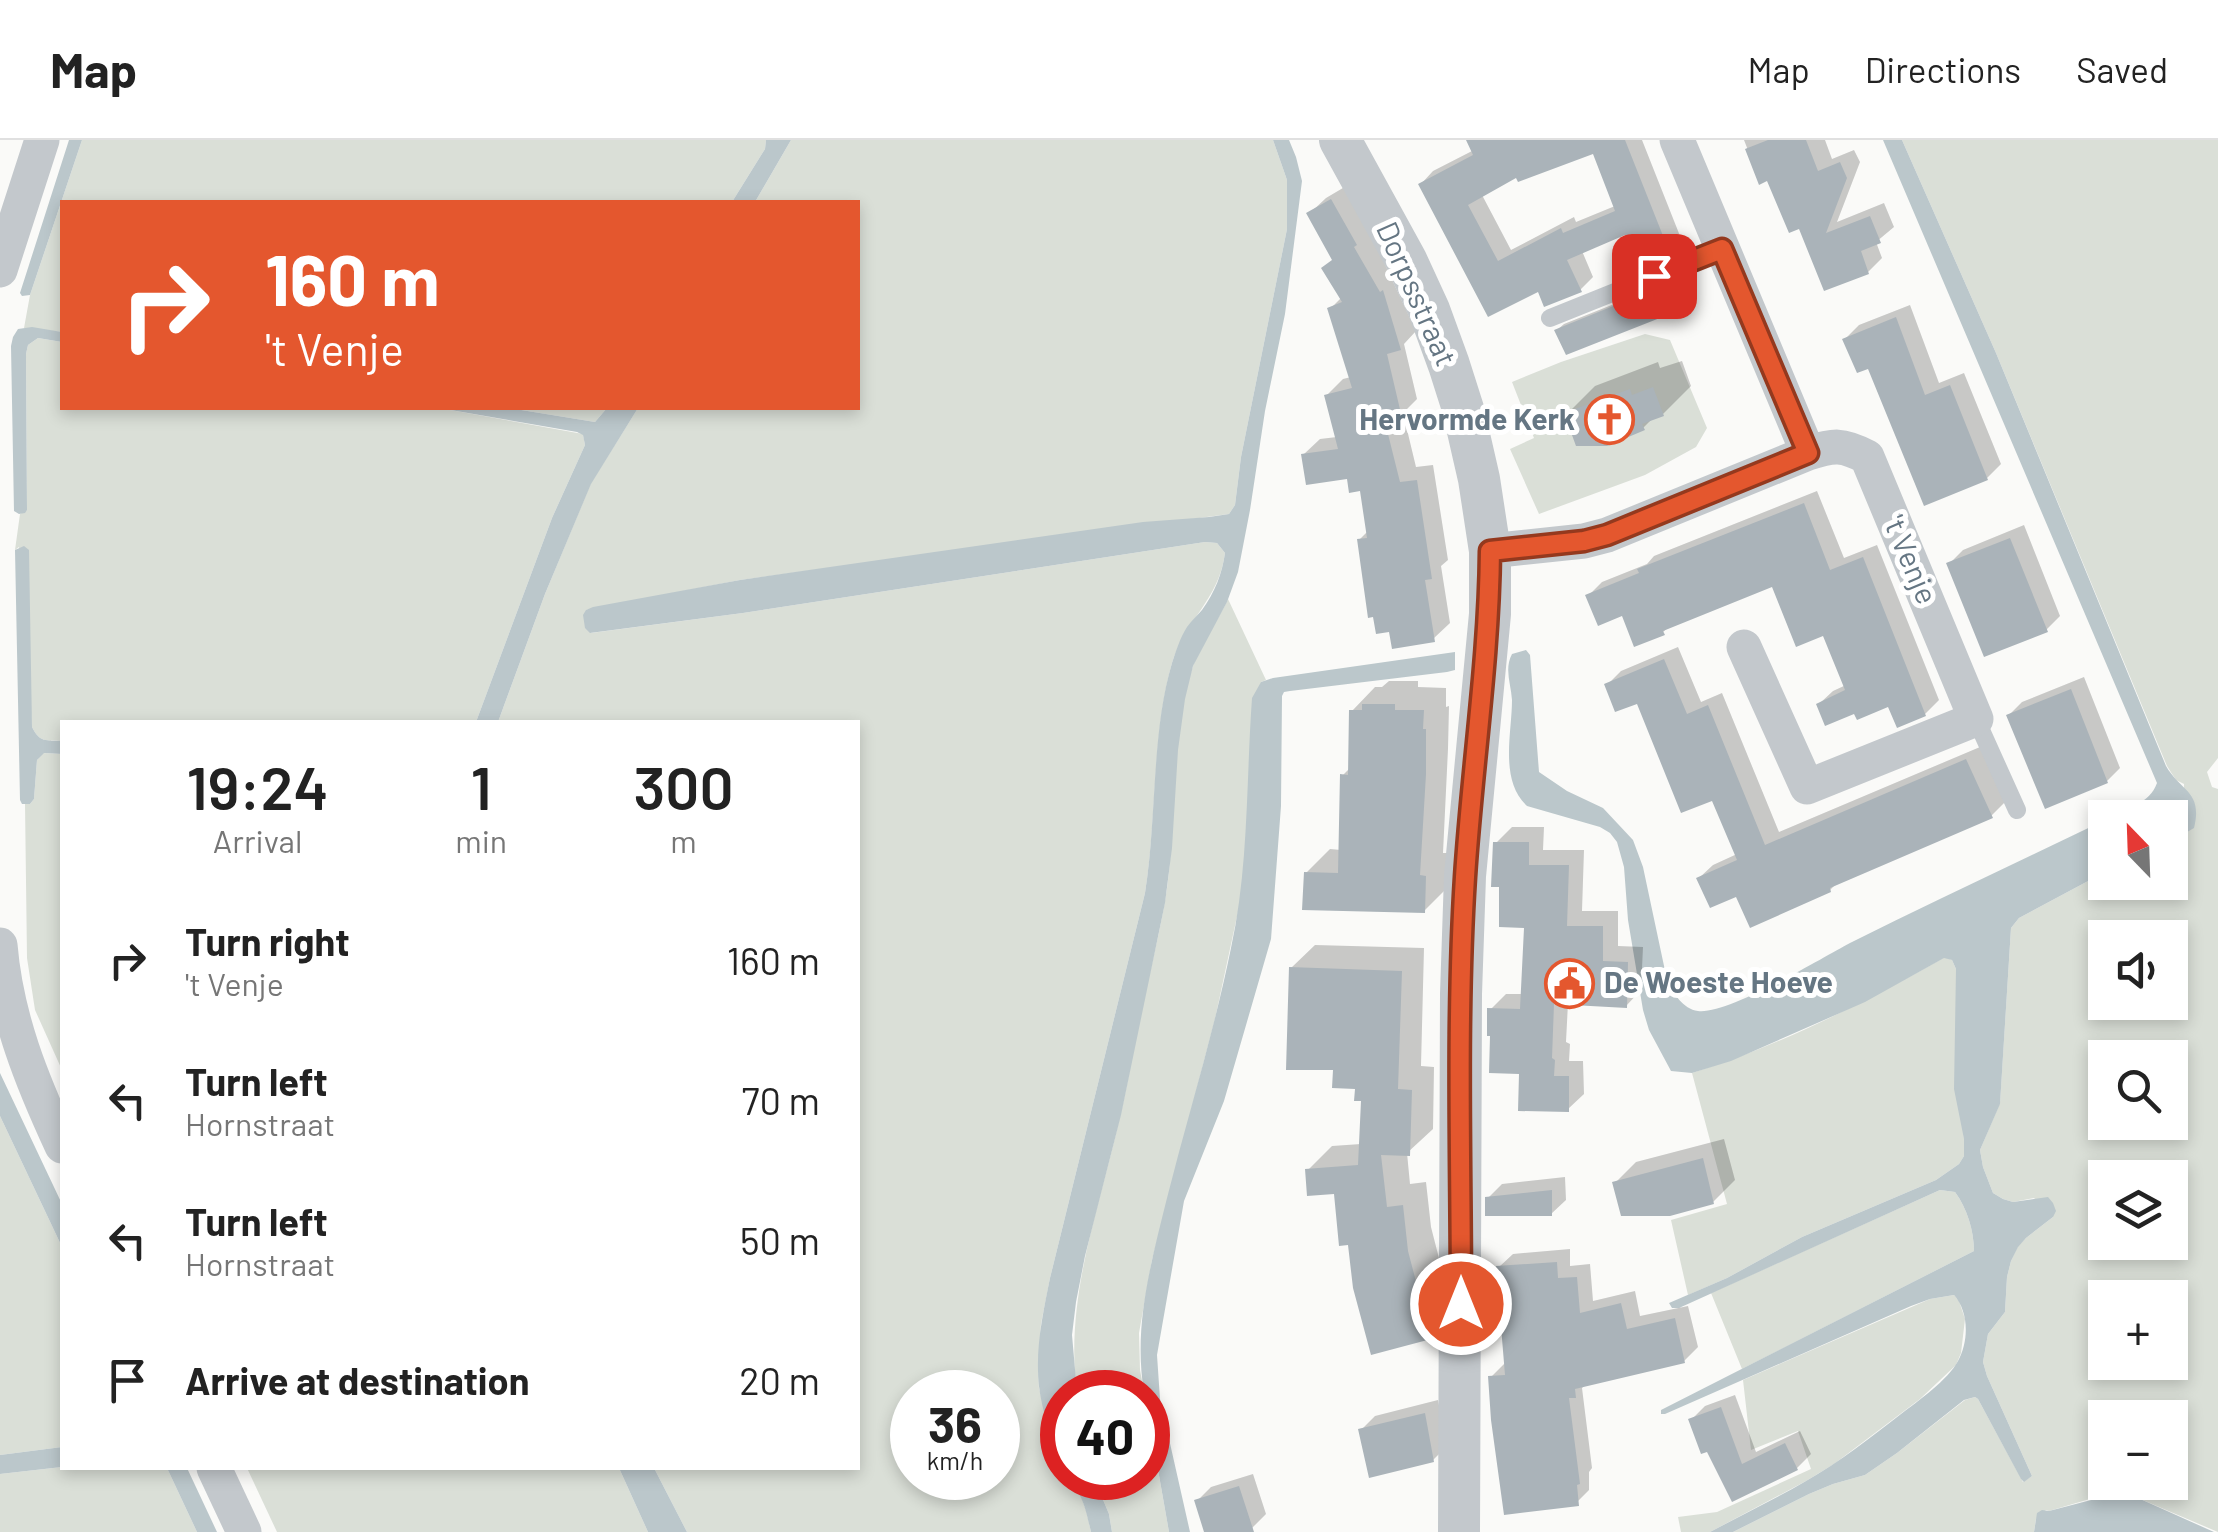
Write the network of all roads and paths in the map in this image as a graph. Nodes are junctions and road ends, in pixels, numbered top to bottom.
1 (42, 140) edge
2 (1340, 140) edge
3 (1677, 140) edge
4 (1722, 249) junction
5 (0, 270) edge
6 (1550, 318) dead end
7 (1808, 453) junction
8 (1490, 551) junction
9 (1744, 647) dead end
10 (1976, 719) junction
11 (2016, 810) dead end
12 (0, 946) edge
13 (60, 1141) edge
14 (215, 1470) edge
15 (244, 1532) edge
16 (1459, 1532) edge

1 - 5 street
2 - 8 street, Dorpsstraat
3 - 4 street
4 - 6 lane
4 - 7 street
7 - 8 street, 't Venje
7 - 10 street, 't Venje
8 - 16 street, Dorpsstraat
9 - 10 street
10 - 11 lane
12 - 13 street
14 - 15 street

